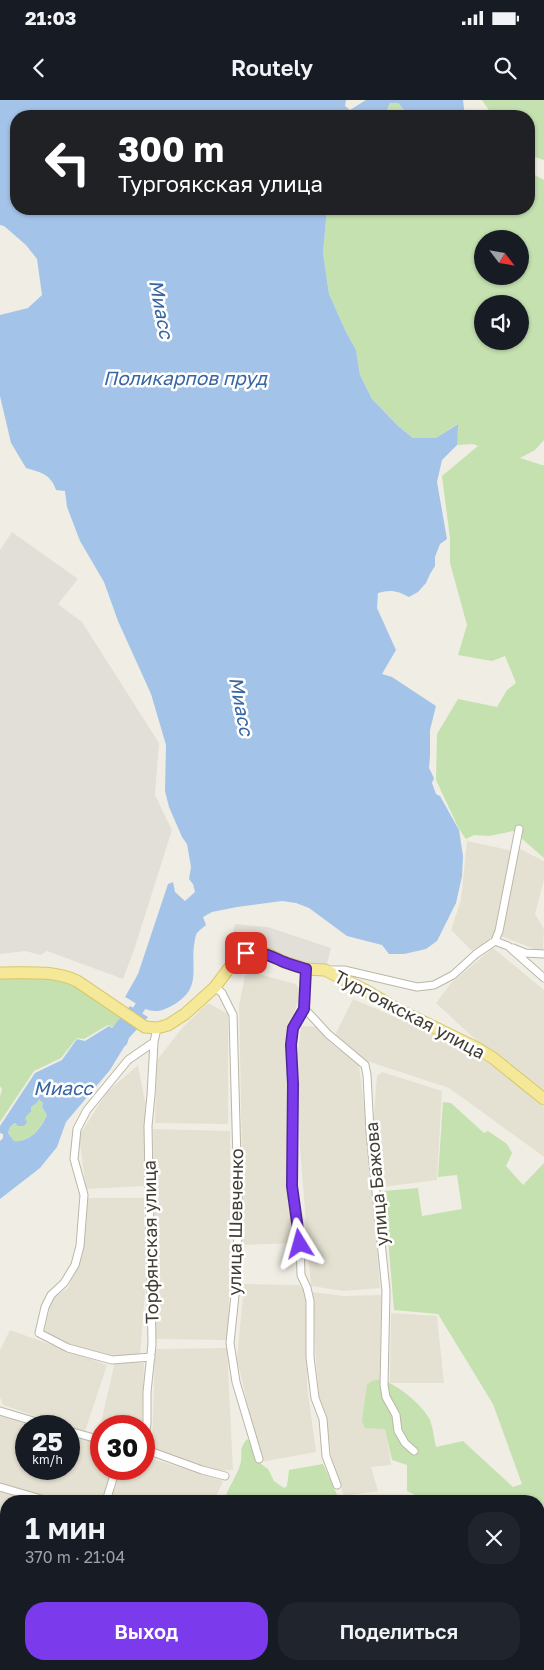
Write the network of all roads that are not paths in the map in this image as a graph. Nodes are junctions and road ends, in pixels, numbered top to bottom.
1 (519, 829) dead end
2 (495, 941) junction
3 (508, 946) junction
4 (544, 954) edge
5 (306, 969) junction
6 (325, 970) junction
7 (0, 973) edge
8 (544, 978) edge
9 (215, 988) junction
10 (304, 1009) junction
11 (151, 1028) junction
12 (154, 1042) junction
13 (544, 1099) edge
14 (151, 1357) junction
15 (0, 1411) edge
16 (147, 1415) edge
17 (15, 1416) edge
18 (414, 1451) dead end
19 (155, 1453) edge
20 (259, 1459) dead end
21 (225, 1476) dead end
22 (113, 1480) edge
23 (337, 1485) dead end
24 (0, 1487) edge
25 (25, 1495) edge
26 (108, 1495) edge

1 - 2 street
2 - 3 street
2 - 6 street
3 - 4 street
3 - 8 street
5 - 6 main road, Тургоякская улица
5 - 9 main road, Тургоякская улица
5 - 10 street
6 - 13 main road, Тургоякская улица
7 - 11 main road
9 - 11 main road, Тургоякская улица
9 - 20 street, улица Шевченко
10 - 18 street, улица Бажова
10 - 23 street
11 - 12 street, Торфянская улица
12 - 14 street, Торфянская улица
12 - 14 street
14 - 16 street, Торфянская улица
15 - 17 street
19 - 21 street
22 - 26 street
24 - 25 street

